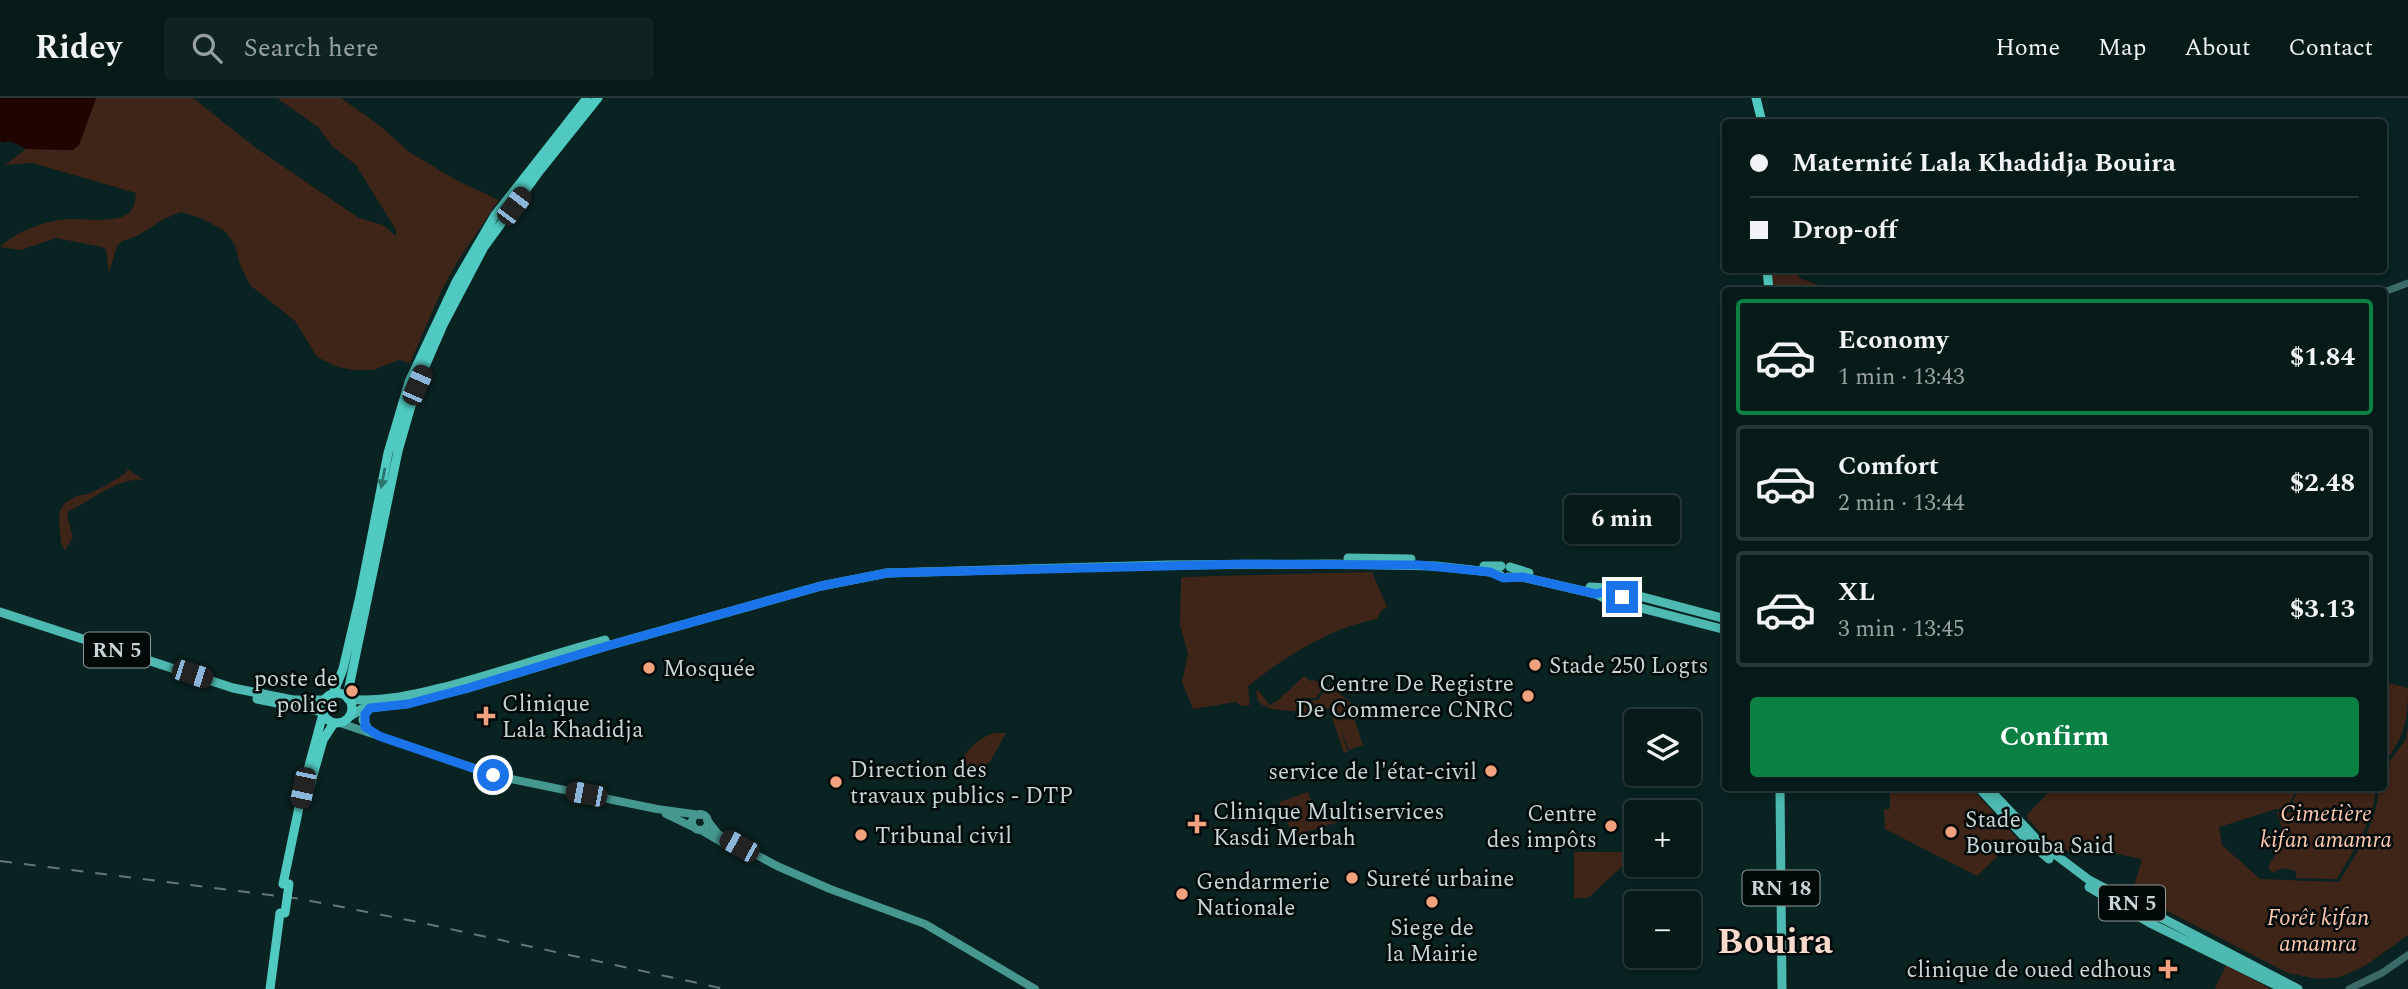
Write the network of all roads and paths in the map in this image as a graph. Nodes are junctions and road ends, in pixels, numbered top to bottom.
1 (587, 98) edge
2 (597, 98) edge
3 (1754, 98) edge
4 (1759, 119) edge
5 (2408, 283) edge
6 (2387, 291) edge
7 (1505, 571) junction
8 (1601, 591) junction
9 (0, 612) edge
10 (1722, 617) edge
11 (1722, 623) edge
12 (1722, 629) edge
13 (233, 688) junction
14 (329, 697) junction
15 (348, 698) junction
16 (370, 708) junction
17 (352, 712) junction
18 (323, 713) junction
19 (337, 723) junction
20 (369, 731) junction
21 (379, 736) junction
22 (1780, 791) edge
23 (1982, 791) edge
24 (1990, 791) edge
25 (657, 809) junction
26 (704, 818) junction
27 (699, 830) junction
28 (286, 884) junction
29 (282, 913) junction
30 (2408, 955) edge
31 (270, 989) edge
32 (276, 989) edge
33 (1025, 989) edge
34 (1035, 989) edge
35 (1782, 989) edge
36 (2284, 989) edge
37 (2298, 989) edge
38 (2348, 989) edge

1 -> 14 highway
2 - 15 highway
3 - 4 highway
5 - 6 street
7 - 8 main road
7 - 15 main road
7 - 16 main road
8 - 10 main road
8 - 11 main road
8 - 12 main road
9 - 13 main road, RN 5
13 - 14 main road, RN 5
13 - 18 main road, RN 5
14 - 15 highway
14 - 18 highway
15 - 17 highway
16 - 17 main road
16 - 20 main road
17 - 19 highway
17 - 20 main road
18 - 19 highway
18 - 28 highway
19 - 21 main road
19 - 28 highway
20 - 21 main road
21 - 25 main road
22 - 35 main road, RN 18
23 - 36 main road, RN 5
24 - 37 main road, RN 5
25 - 26 main road
25 - 27 main road
26 - 27 main road
26 - 27 main road
26 - 34 main road
27 - 33 main road
28 - 29 highway, bridge
29 - 31 highway
29 - 32 highway
30 - 38 street

